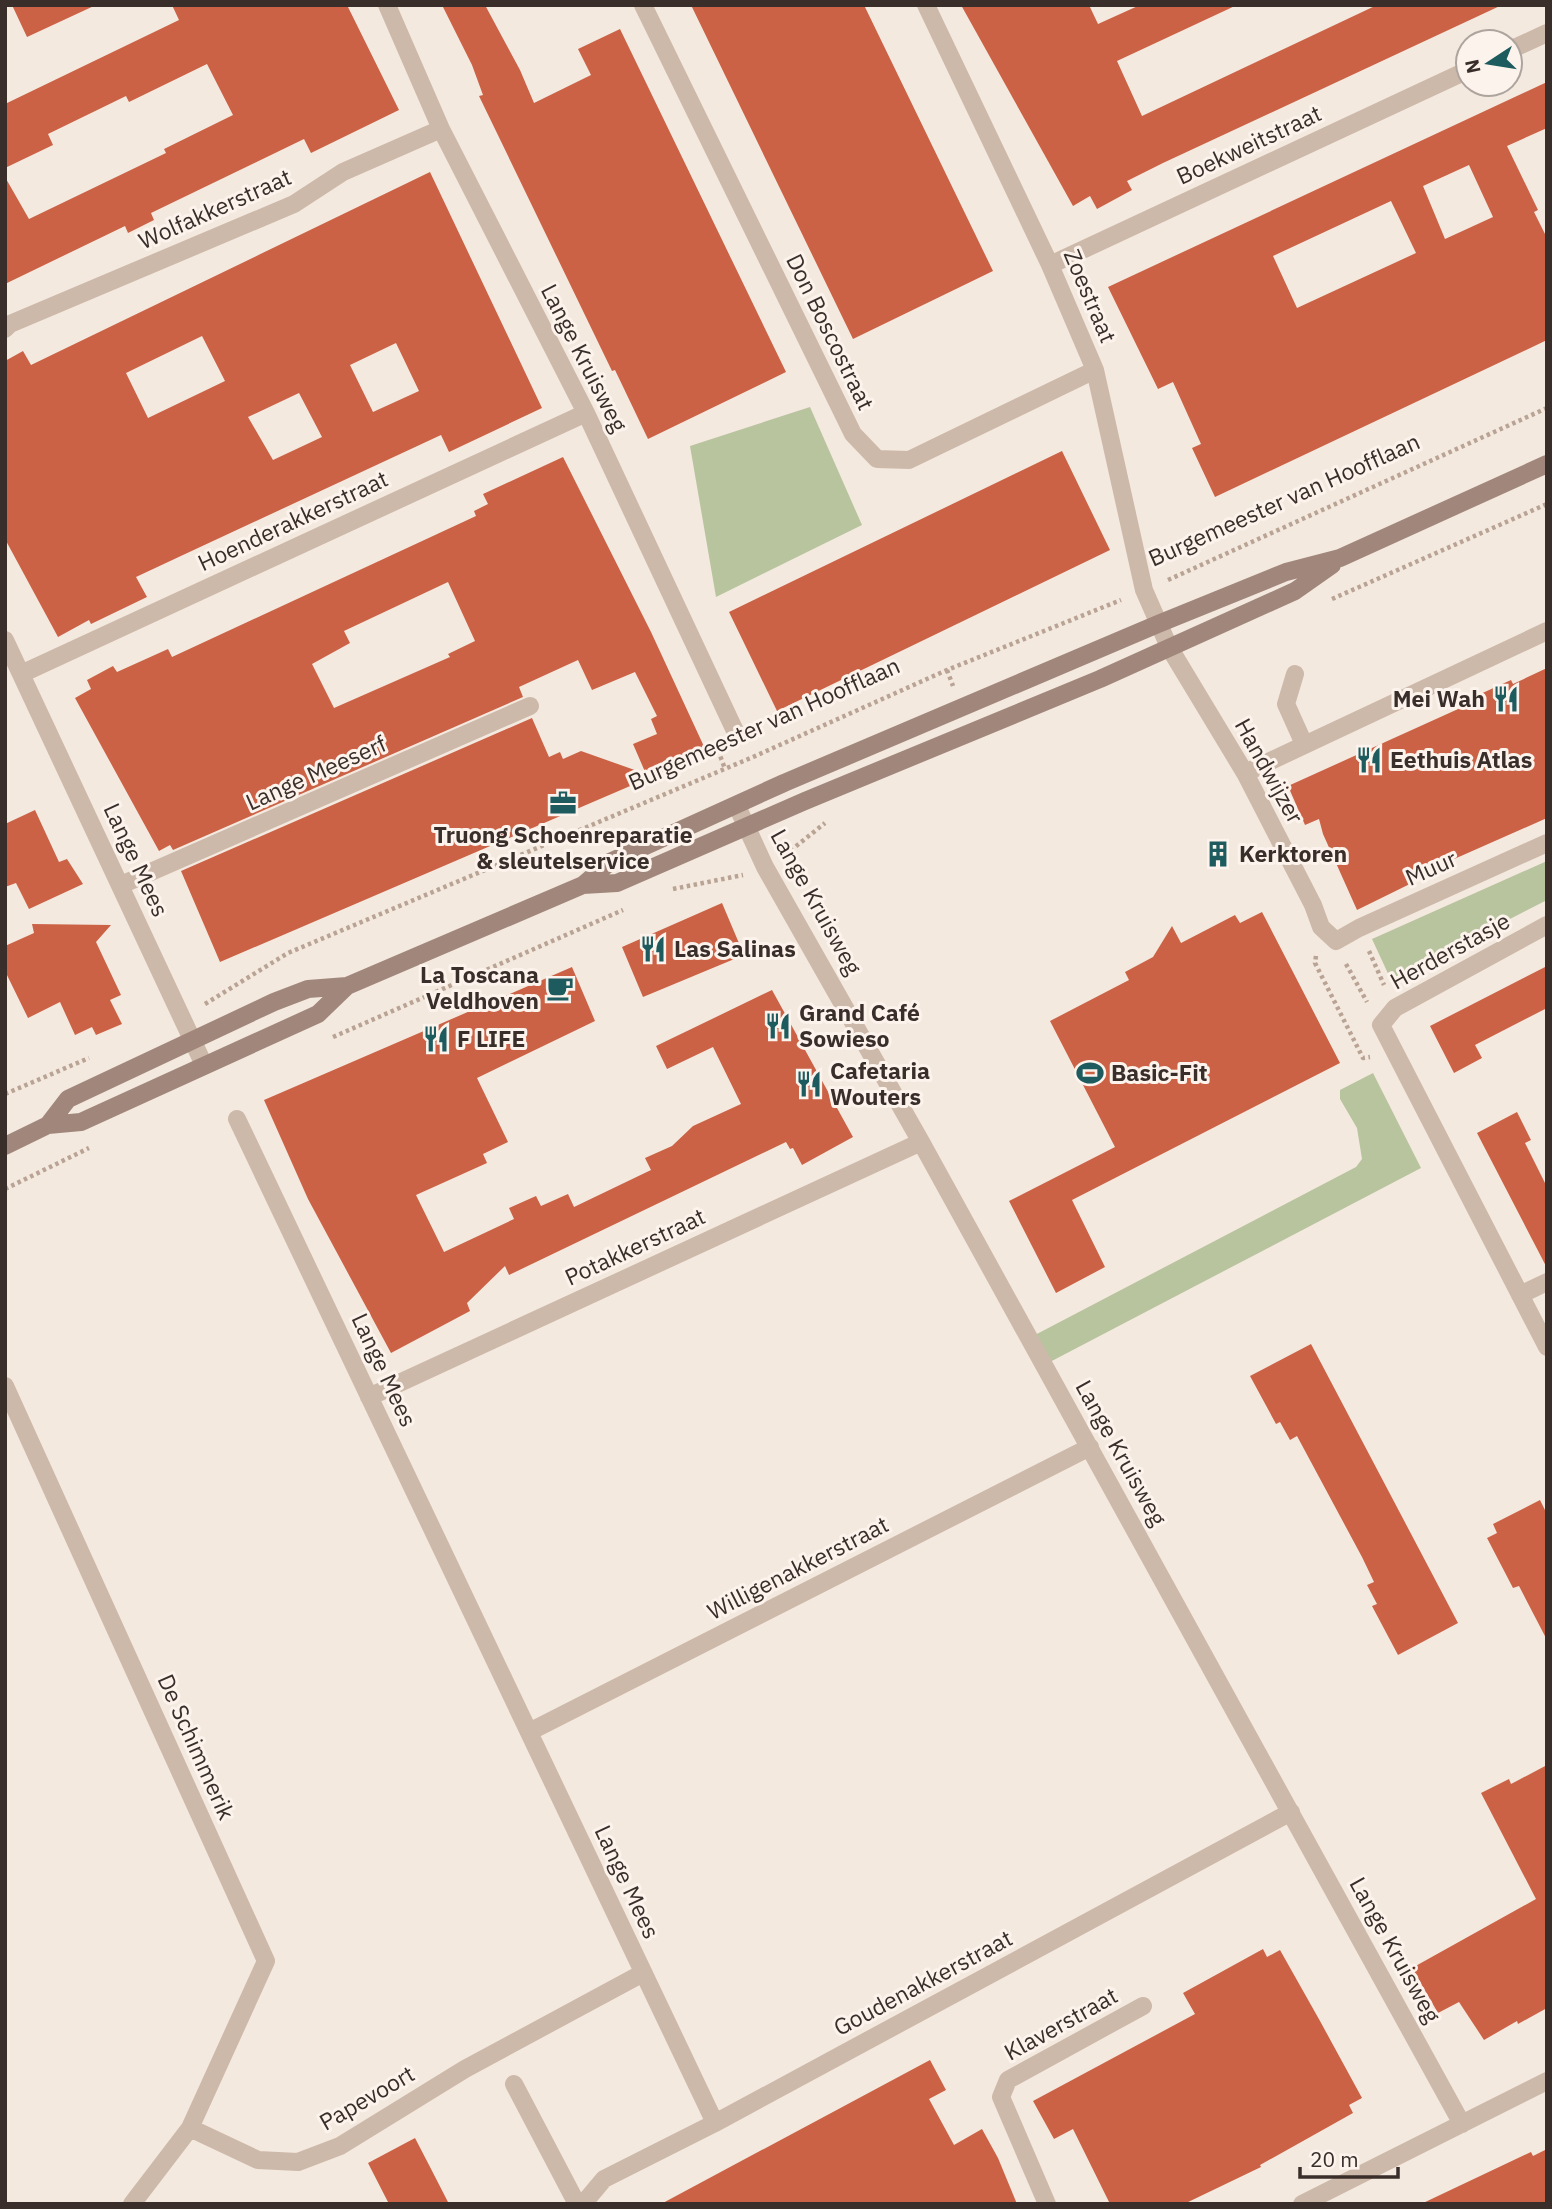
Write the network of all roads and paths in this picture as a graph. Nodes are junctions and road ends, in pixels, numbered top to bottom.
1 (387, 5) edge
2 (643, 5) edge
3 (926, 5) edge
4 (1547, 33) edge
5 (1524, 44) edge
6 (1454, 77) edge
7 (441, 129) junction
8 (1051, 265) junction
9 (5, 329) edge
10 (1094, 370) junction
11 (1547, 408) edge
12 (586, 413) junction
13 (1547, 464) edge
14 (1340, 558) junction
15 (1144, 590) junction
16 (1158, 624) junction
17 (1547, 631) edge
18 (7, 646) edge
19 (1169, 647) junction
20 (21, 674) junction
21 (1295, 674) dead end
22 (530, 706) dead end
23 (736, 733) dead end
24 (1304, 744) junction
25 (1245, 772) junction
26 (737, 806) junction
27 (747, 826) junction
28 (1547, 843) edge
29 (583, 885) junction
30 (121, 886) junction
31 (1547, 925) edge
32 (1321, 927) junction
33 (1359, 928) junction
34 (1336, 941) junction
35 (347, 986) junction
36 (1395, 1009) junction
37 (183, 1017) junction
38 (1381, 1025) junction
39 (194, 1041) junction
40 (94, 1055) dead end
41 (1396, 1055) junction
42 (204, 1065) junction
43 (5, 1094) edge
44 (237, 1119) dead end
45 (48, 1125) junction
46 (921, 1142) junction
47 (5, 1146) edge
48 (1547, 1282) edge
49 (1520, 1296) junction
50 (1547, 1347) edge
51 (5, 1386) edge
52 (369, 1397) junction
53 (1090, 1447) junction
54 (529, 1732) junction
55 (1291, 1812) junction
56 (643, 1973) junction
57 (1143, 2006) dead end
58 (1547, 2081) edge
59 (514, 2084) dead end
60 (715, 2123) junction
61 (1462, 2124) junction
62 (190, 2128) junction
63 (132, 2204) edge
64 (576, 2204) edge
65 (587, 2204) edge
66 (1047, 2204) edge
67 (1302, 2204) edge

1 - 7 street, Lange Kruisweg
2 - 10 street, Don Boscostraat
3 - 8 street, Zoestraat
4 - 5 street
6 - 8 street, Boekweitstraat
7 - 9 street, Wolfakkerstraat
7 - 12 street, Lange Kruisweg
8 - 10 street, Zoestraat
10 - 15 street, Zoestraat
11 - 15 path, Burgemeester van Hoofflaan
12 - 20 street, Hoenderakkerstraat
12 - 23 street, Lange Kruisweg
13 - 14 main road
14 - 16 main road
14 - 19 main road
15 - 16 street, Zoestraat
15 - 37 path, Burgemeester van Hoofflaan
16 - 19 street, Handwijzer
16 - 26 main road
17 - 24 street
18 - 20 street, Lange Mees
19 - 25 street, Handwijzer
19 - 27 main road
20 - 30 street, Lange Mees
21 - 24 street
22 - 30 street, Lange Meeserf
24 - 25 street
25 - 32 street, Handwijzer
26 - 27 street, Lange Kruisweg
26 - 29 main road
27 - 29 main road
27 - 46 street, Lange Kruisweg
28 - 33 street, Muur
29 - 35 main road
30 - 37 street, Lange Mees
31 - 36 street, Herderstasje
32 - 34 street, Handwijzer
32 - 41 path
33 - 34 street, Muur
33 - 36 path
34 - 38 path
35 - 39 main road
35 - 42 main road
36 - 38 street, Herderstasje
37 - 39 street, Lange Mees
38 - 41 street
39 - 42 street, Lange Mees
39 - 45 main road
40 - 43 path
41 - 49 street
42 - 45 main road
44 - 52 street, Lange Mees
45 - 47 main road
46 - 52 street, Potakkerstraat
46 - 53 street, Lange Kruisweg
48 - 49 street
49 - 50 street
51 - 62 street, De Schimmerik
52 - 54 street, Lange Mees
53 - 54 street, Willigenakkerstraat
53 - 55 street, Lange Kruisweg
54 - 56 street, Lange Mees
55 - 60 street, Goudenakkerstraat
55 - 61 street, Lange Kruisweg
56 - 60 street, Lange Mees
56 - 62 street, Papevoort
57 - 66 street, Klaverstraat
58 - 61 street
59 - 64 street
60 - 65 street, Goudenakkerstraat
61 - 67 street
62 - 63 street

